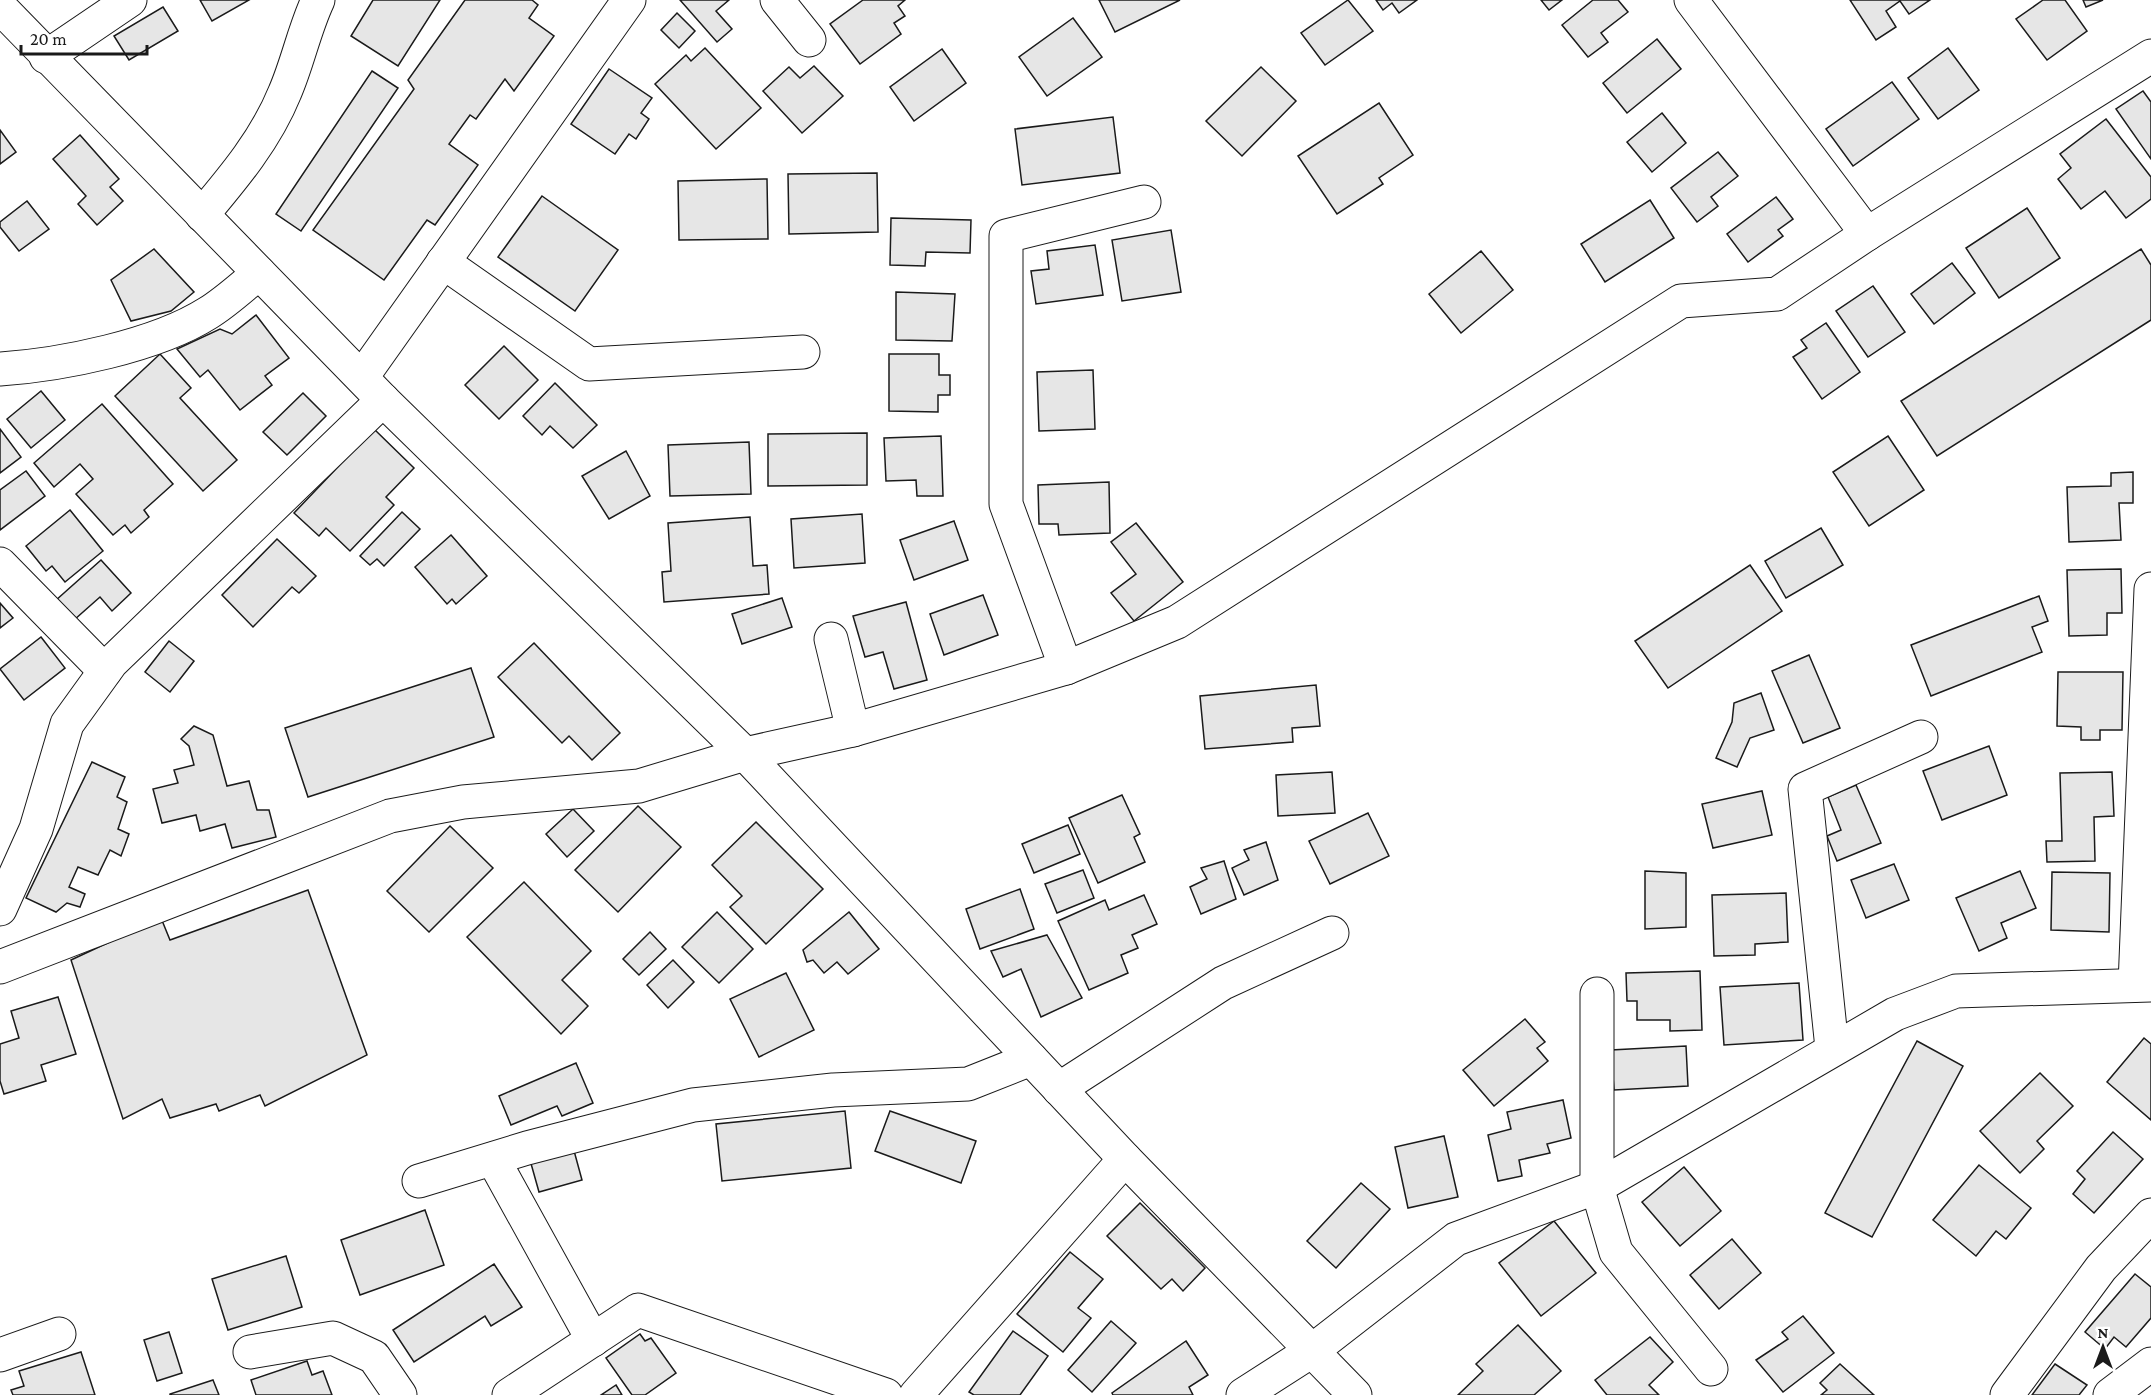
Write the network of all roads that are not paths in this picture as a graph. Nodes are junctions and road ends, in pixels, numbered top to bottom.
1 (130, 0) edge
2 (318, 0) edge
3 (628, 0) edge
4 (777, 0) edge
5 (1691, 0) edge
6 (2, 15) edge
7 (809, 40) dead end
8 (2151, 56) edge
9 (46, 57) junction
10 (1144, 202) dead end
11 (202, 215) junction
12 (1867, 234) junction
13 (443, 262) junction
14 (259, 273) junction
15 (803, 352) dead end
16 (0, 369) edge
17 (372, 388) junction
18 (0, 564) edge
19 (2151, 589) edge
20 (831, 639) dead end
21 (1066, 668) junction
22 (105, 670) junction
23 (853, 730) junction
24 (1921, 737) dead end
25 (745, 754) junction
26 (0, 909) edge
27 (1332, 933) dead end
28 (0, 967) edge
29 (2143, 985) edge
30 (1597, 994) dead end
31 (1832, 1048) junction
32 (1031, 1059) junction
33 (1059, 1089) junction
34 (493, 1159) junction
35 (1125, 1159) junction
36 (419, 1181) dead end
37 (1597, 1187) junction
38 (2151, 1215) edge
39 (60, 1334) dead end
40 (593, 1340) junction
41 (1313, 1350) junction
42 (250, 1352) dead end
43 (0, 1355) edge
44 (2151, 1364) edge
45 (1711, 1369) dead end
46 (400, 1395) edge
47 (509, 1395) edge
48 (886, 1395) edge
49 (916, 1395) edge
50 (1243, 1395) edge
51 (1355, 1395) edge
52 (2007, 1395) edge
53 (2110, 1395) edge

1 - 9 street
2 - 11 street
3 - 13 street
4 - 7 street
5 - 12 street
6 - 9 street
8 - 12 street
9 - 11 street
10 - 21 street
11 - 14 street
12 - 21 street
13 - 15 street
13 - 17 street
14 - 16 street
14 - 17 street
17 - 22 street
17 - 25 street
18 - 22 street
19 - 29 street
20 - 23 street
21 - 23 street
22 - 26 street
23 - 25 street
24 - 31 street
25 - 28 street
25 - 32 street
27 - 33 street
29 - 31 street
30 - 37 street
31 - 37 street
32 - 33 street
32 - 34 street
33 - 35 street
34 - 36 street
34 - 40 street
35 - 41 street
35 - 49 street
37 - 41 street
37 - 45 street
38 - 52 street
39 - 43 street
40 - 47 street
40 - 48 street
41 - 50 street
41 - 51 street
42 - 46 street
44 - 53 street

